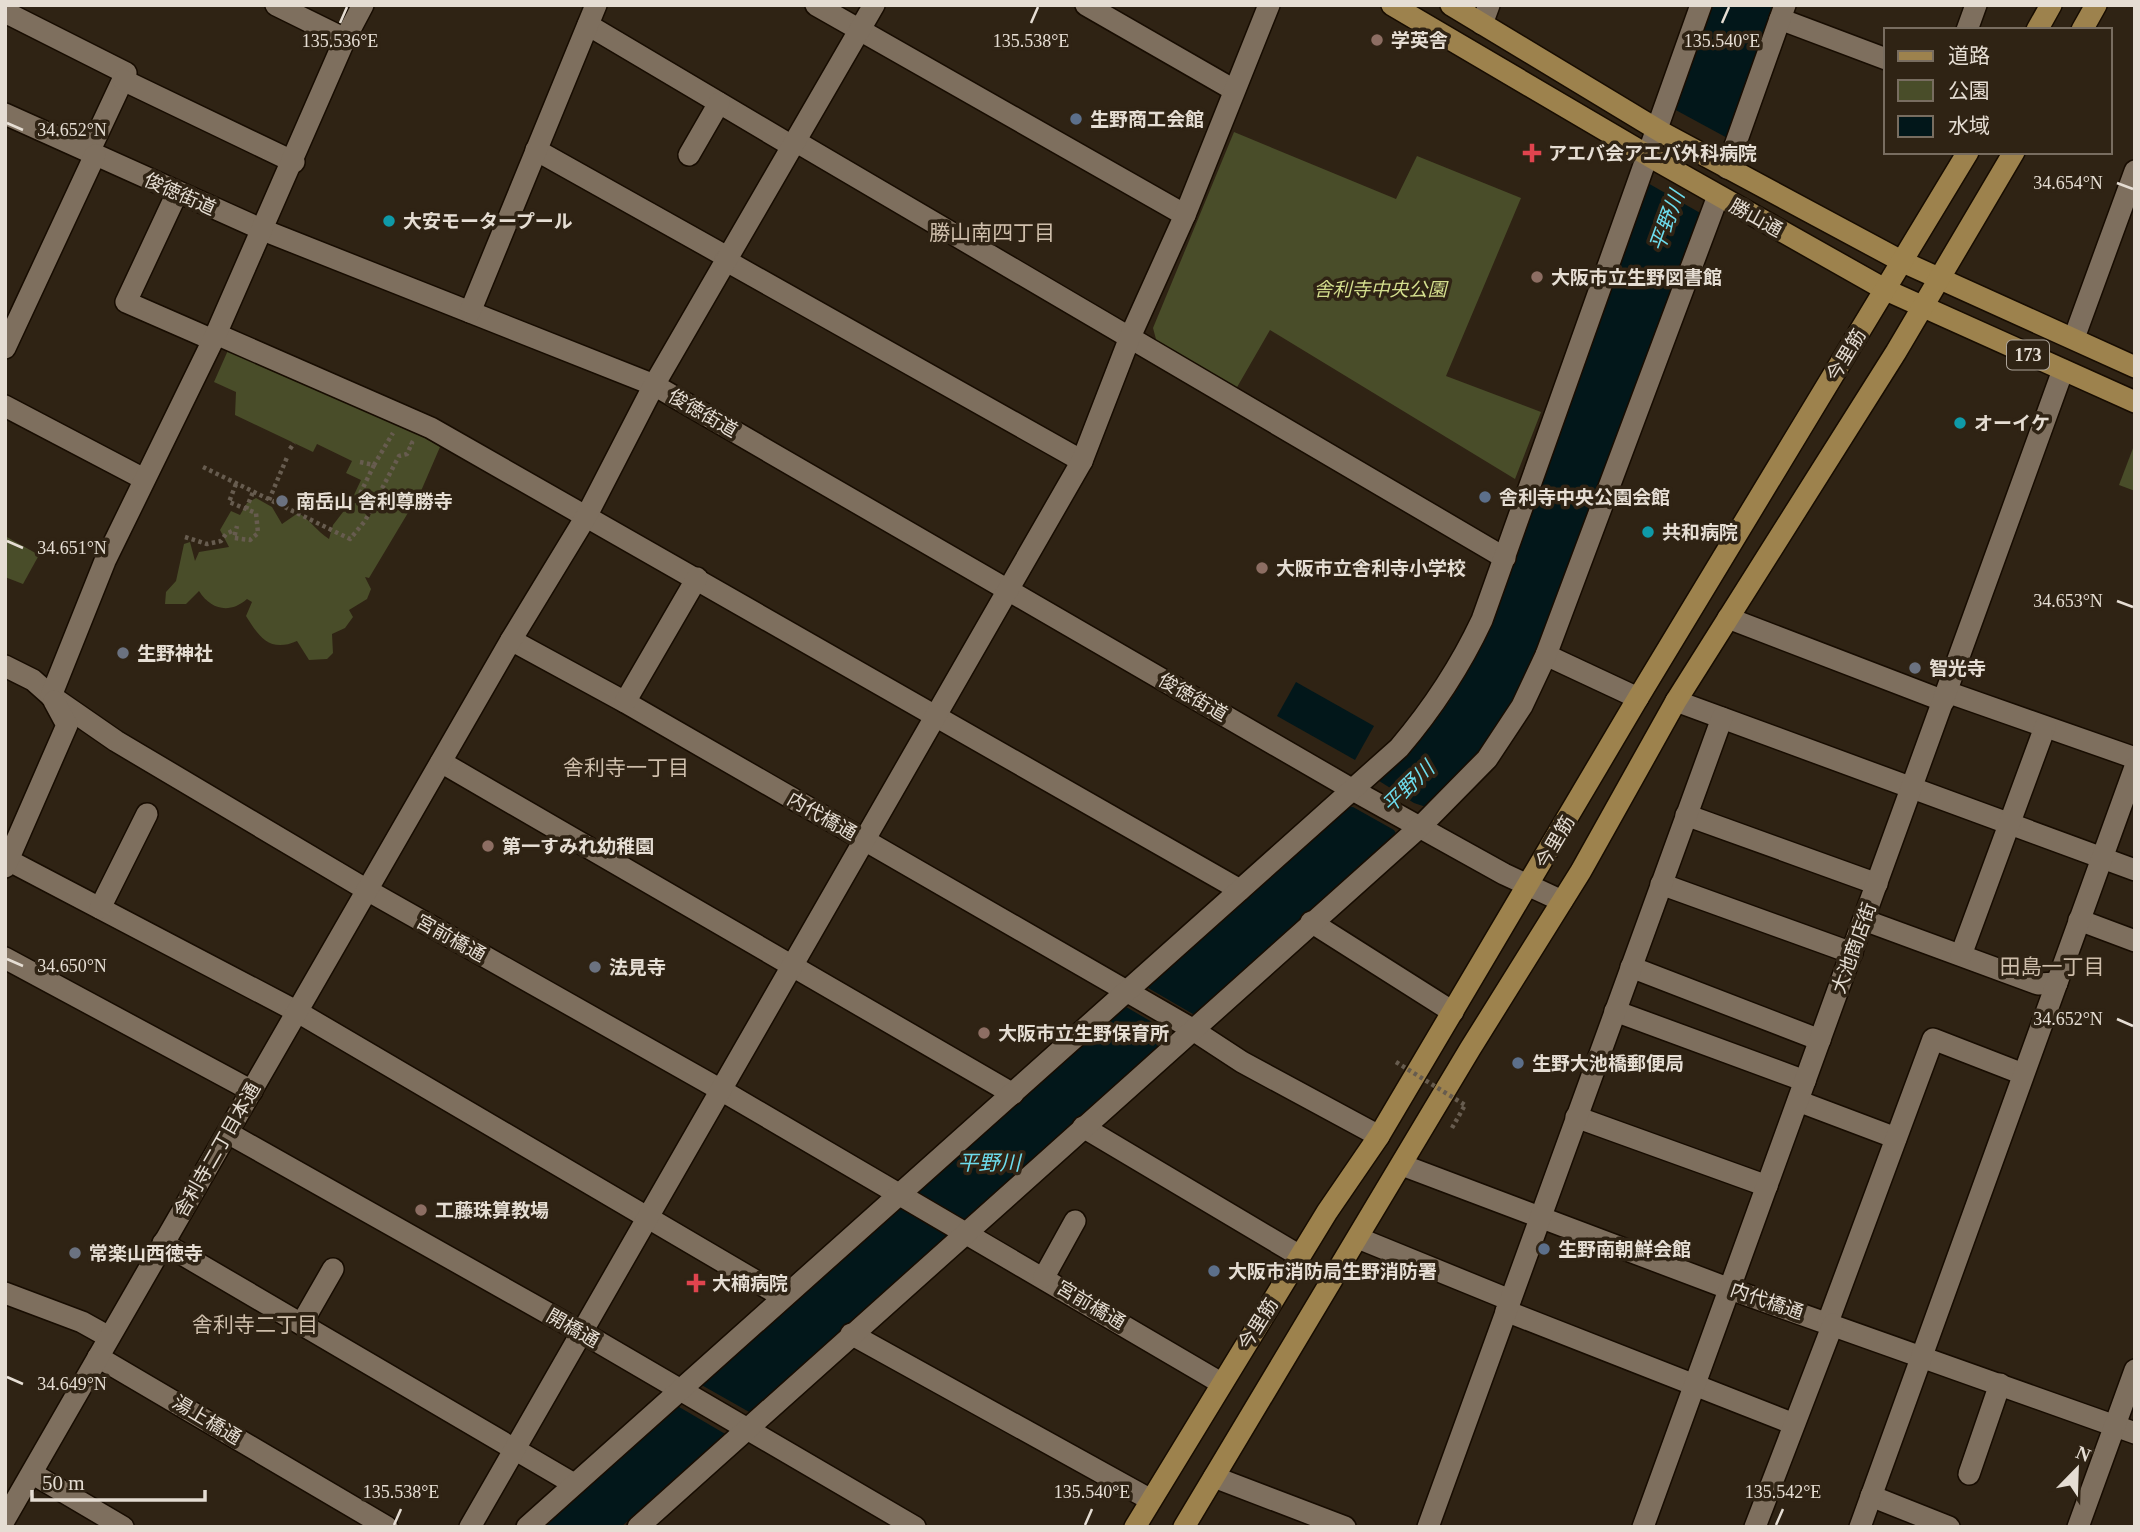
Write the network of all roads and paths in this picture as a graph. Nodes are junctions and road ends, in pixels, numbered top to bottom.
1 (276, 5) edge
2 (363, 5) edge
3 (816, 5) edge
4 (874, 5) edge
5 (1086, 5) edge
6 (1269, 5) edge
7 (1392, 5) edge
8 (1451, 5) edge
9 (1701, 5) edge
10 (1976, 5) edge
11 (2051, 5) edge
12 (2096, 5) edge
13 (5, 12) edge
14 (1782, 12) edge
15 (592, 15) edge
16 (1486, 15) edge
17 (1968, 28) edge
18 (2038, 28) edge
19 (2083, 28) edge
20 (859, 31) junction
21 (345, 39) junction
22 (1884, 58) edge
23 (123, 80) junction
24 (1234, 90) junction
25 (719, 103) junction
26 (5, 114) edge
27 (1660, 131) junction
28 (793, 144) junction
29 (536, 150) junction
30 (92, 154) junction
31 (1967, 154) edge
32 (2013, 154) edge
33 (689, 155) dead end
34 (1651, 158) junction
35 (294, 162) junction
36 (1724, 167) junction
37 (2135, 171) edge
38 (177, 193) junction
39 (1714, 194) junction
40 (1185, 215) junction
41 (263, 230) junction
42 (726, 259) junction
43 (1903, 262) junction
44 (1938, 279) junction
45 (1886, 290) junction
46 (1922, 309) junction
47 (470, 312) junction
48 (214, 337) junction
49 (1130, 337) junction
50 (2074, 338) junction
51 (5, 348) edge
52 (2135, 368) edge
53 (2063, 370) junction
54 (654, 385) junction
55 (2135, 402) edge
56 (5, 406) edge
57 (293, 443) dead end
58 (1082, 461) junction
59 (360, 462) dead end
60 (374, 465) junction
61 (203, 467) dead end
62 (144, 479) junction
63 (236, 484) junction
64 (253, 492) junction
65 (269, 500) junction
66 (374, 503) junction
67 (246, 509) junction
68 (587, 515) junction
69 (185, 537) dead end
70 (1505, 558) junction
71 (697, 578) junction
72 (1008, 591) junction
73 (1728, 618) junction
74 (511, 640) junction
75 (1546, 655) junction
76 (5, 666) edge
77 (51, 696) junction
78 (1945, 696) junction
79 (1638, 698) junction
80 (1676, 701) junction
81 (625, 702) junction
82 (937, 715) junction
83 (1722, 718) junction
84 (2045, 727) junction
85 (2135, 758) edge
86 (440, 762) junction
87 (2135, 767) edge
88 (1912, 789) junction
89 (1356, 791) junction
90 (2127, 813) edge
91 (147, 814) dead end
92 (1686, 815) junction
93 (1417, 824) junction
94 (2008, 824) junction
95 (865, 841) junction
96 (2102, 858) junction
97 (7, 863) edge
98 (2135, 870) edge
99 (1661, 884) junction
100 (1877, 884) junction
101 (1529, 886) junction
102 (367, 890) junction
103 (1240, 890) junction
104 (1562, 901) junction
105 (100, 908) junction
106 (1864, 920) junction
107 (2079, 920) junction
108 (1311, 922) junction
109 (2135, 941) edge
110 (1852, 953) junction
111 (1961, 956) junction
112 (5, 958) edge
113 (794, 965) junction
114 (1631, 967) junction
115 (2057, 982) junction
116 (1128, 994) junction
117 (296, 1011) junction
118 (1615, 1011) junction
119 (1452, 1012) junction
120 (1190, 1028) junction
121 (1821, 1040) junction
122 (1395, 1062) dead end
123 (2023, 1074) junction
124 (721, 1090) junction
125 (252, 1091) junction
126 (1802, 1091) junction
127 (1013, 1094) junction
128 (1576, 1117) junction
129 (1083, 1127) junction
130 (1452, 1128) dead end
131 (228, 1133) junction
132 (1379, 1136) junction
133 (1896, 1138) junction
134 (1402, 1165) junction
135 (1767, 1186) junction
136 (902, 1197) junction
137 (649, 1216) junction
138 (1540, 1217) junction
139 (1075, 1221) dead end
140 (962, 1231) junction
141 (1358, 1238) junction
142 (163, 1243) junction
143 (1300, 1256) junction
144 (333, 1269) dead end
145 (1044, 1277) junction
146 (1730, 1289) junction
147 (5, 1293) edge
148 (783, 1297) junction
149 (1508, 1306) junction
150 (302, 1323) junction
151 (1830, 1323) junction
152 (583, 1333) junction
153 (851, 1334) junction
154 (109, 1338) junction
155 (1924, 1356) junction
156 (97, 1357) junction
157 (2135, 1370) edge
158 (1222, 1383) junction
159 (2000, 1384) junction
160 (1694, 1385) junction
161 (682, 1392) junction
162 (1794, 1424) junction
163 (2115, 1425) junction
164 (743, 1426) junction
165 (2135, 1433) edge
166 (516, 1449) junction
167 (1969, 1474) dead end
168 (33, 1475) junction
169 (1214, 1477) junction
170 (573, 1484) junction
171 (1871, 1496) junction
172 (1152, 1500) junction
173 (5, 1519) edge
174 (647, 1524) edge
175 (123, 1527) edge
176 (387, 1527) edge
177 (470, 1527) edge
178 (527, 1527) edge
179 (915, 1527) edge
180 (1135, 1527) edge
181 (1184, 1527) edge
182 (1345, 1527) edge
183 (1428, 1527) edge
184 (1643, 1527) edge
185 (1755, 1527) edge
186 (1860, 1527) edge
187 (1949, 1527) edge
188 (2078, 1527) edge

1 - 21 street
2 - 21 street
3 - 20 street
4 - 20 street, 舎利寺二丁目本通
5 - 24 street
6 - 24 street
7 - 34 main road, 勝山通
8 - 16 main road, 勝山通
9 - 27 street
10 - 17 street
11 - 18 main road
12 - 19 main road
13 - 23 street
14 - 22 street
14 - 36 street
15 - 25 street
15 - 29 street
16 - 27 main road, 勝山通
20 - 28 street, 舎利寺二丁目本通
20 - 40 street
21 - 35 street
23 - 30 street
23 - 35 street
24 - 40 street
25 - 28 street
25 - 33 street
26 - 30 street, 俊徳街道
27 - 34 street
27 - 36 main road, 勝山通
28 - 42 street, 舎利寺二丁目本通
28 - 49 street
29 - 42 street
29 - 47 street
30 - 38 street, 俊徳街道
30 - 51 street
31 - 43 main road, 今里筋
32 - 44 main road, 今里筋
34 - 39 main road, 勝山通
34 - 70 street
35 - 41 street
36 - 43 main road, 勝山通
37 - 50 street
38 - 41 street, 俊徳街道
38 - 48 street
39 - 45 main road, 勝山通
39 - 75 street
40 - 49 street
41 - 47 street, 俊徳街道
41 - 48 street
42 - 54 street, 舎利寺二丁目本通
42 - 58 street
43 - 44 main road, 勝山通 / 173
43 - 45 main road, 今里筋
44 - 46 main road, 今里筋
44 - 50 main road, 勝山通 / 173
45 - 46 main road, 勝山通 / 173
45 - 79 main road, 今里筋
46 - 53 main road, 勝山通 / 173
46 - 73 main road, 今里筋
47 - 54 street, 俊徳街道
48 - 62 street
48 - 68 street
49 - 58 street
49 - 70 street
50 - 52 main road, 勝山通 / 173
53 - 55 main road, 勝山通 / 173
53 - 78 street, 大池商店街
54 - 68 street, 舎利寺二丁目本通
54 - 72 street, 俊徳街道
56 - 62 street
57 - 65 path
58 - 72 street
59 - 60 path
60 - 66 path
60 - 66 path
61 - 63 path
62 - 77 street
63 - 64 path
63 - 67 path
64 - 65 path
64 - 67 path
65 - 66 path
67 - 69 path
68 - 71 street
68 - 74 street, 舎利寺二丁目本通
70 - 89 street
71 - 81 street
71 - 82 street
72 - 82 street
72 - 89 street, 俊徳街道
73 - 78 street
73 - 80 main road, 今里筋
74 - 81 street, 内代橋通
74 - 86 street, 舎利寺二丁目本通
75 - 79 street
75 - 93 street
76 - 77 street, 宮前橋通
77 - 97 street
77 - 102 street, 宮前橋通
78 - 84 street
78 - 88 street, 大池商店街
79 - 101 main road, 今里筋
80 - 83 street
80 - 104 main road, 今里筋
81 - 95 street, 内代橋通
82 - 95 street
82 - 103 street
83 - 88 street
83 - 92 street
84 - 85 street
84 - 94 street
86 - 102 street, 舎利寺二丁目本通
86 - 113 street
87 - 90 street
88 - 94 street
88 - 100 street, 大池商店街
89 - 93 street, 俊徳街道
89 - 103 street
90 - 96 street
91 - 105 street
92 - 99 street
92 - 100 street
93 - 101 street, 俊徳街道
93 - 108 street
94 - 96 street
94 - 111 street
95 - 113 street
95 - 116 street, 内代橋通
96 - 98 street
96 - 107 street
97 - 105 street
99 - 110 street
99 - 114 street
100 - 106 street, 大池商店街
101 - 104 street, 俊徳街道
101 - 119 main road, 今里筋
102 - 117 street, 舎利寺二丁目本通
102 - 124 street, 宮前橋通
103 - 116 street
104 - 134 main road, 今里筋
105 - 117 street
106 - 110 street, 大池商店街
106 - 111 street
107 - 109 street
107 - 115 street
108 - 119 street
108 - 120 street
110 - 121 street, 大池商店街
111 - 115 street
112 - 125 street
113 - 124 street
113 - 127 street
114 - 118 street
114 - 121 street
115 - 123 street
116 - 120 street, 内代橋通
116 - 127 street
117 - 125 street, 舎利寺二丁目本通
117 - 137 street
118 - 126 street
118 - 128 street
119 - 132 main road, 今里筋
120 - 129 street
120 - 132 street
121 - 126 street, 大池商店街
122 - 130 path, bridge
123 - 133 street
123 - 155 street
124 - 136 street, 宮前橋通
124 - 137 street
125 - 131 street, 舎利寺二丁目本通
126 - 133 street
126 - 135 street, 大池商店街
127 - 136 street
128 - 135 street
128 - 138 street
129 - 140 street
129 - 143 street
131 - 142 street, 舎利寺二丁目本通
131 - 152 street, 開橋通
132 - 143 main road, 今里筋
133 - 151 street
134 - 138 street, 内代橋通
134 - 141 main road, 今里筋
135 - 146 street, 大池商店街
136 - 140 street, 宮前橋通
136 - 148 street
137 - 148 street
137 - 152 street
138 - 146 street, 内代橋通
138 - 149 street
139 - 145 street
140 - 145 street, 宮前橋通
140 - 153 street
141 - 149 street
141 - 169 main road, 今里筋
142 - 150 street
142 - 154 street, 舎利寺二丁目本通
143 - 158 main road, 今里筋
144 - 150 street
145 - 158 street, 宮前橋通
146 - 151 street, 内代橋通
146 - 160 street, 大池商店街
147 - 154 street
148 - 161 street
149 - 160 street
149 - 183 street
150 - 166 street
151 - 155 street, 内代橋通
151 - 162 street
152 - 161 street, 開橋通
152 - 166 street
153 - 164 street
153 - 172 street
154 - 156 street, 舎利寺二丁目本通
155 - 159 street, 内代橋通
155 - 171 street
156 - 168 street, 舎利寺二丁目本通
156 - 176 street, 湯上橋通
157 - 163 street
158 - 172 main road, 今里筋
159 - 163 street, 内代橋通
159 - 167 street
160 - 162 street
160 - 184 street, 大池商店街
161 - 164 street, 開橋通
161 - 170 street
162 - 185 street
163 - 165 street, 内代橋通
163 - 188 street
164 - 174 street
164 - 179 street, 開橋通
166 - 170 street
166 - 177 street
168 - 173 street, 舎利寺二丁目本通
168 - 175 street
169 - 181 main road, 今里筋
169 - 182 street
170 - 178 street
171 - 186 street
171 - 187 street
172 - 180 main road, 今里筋

